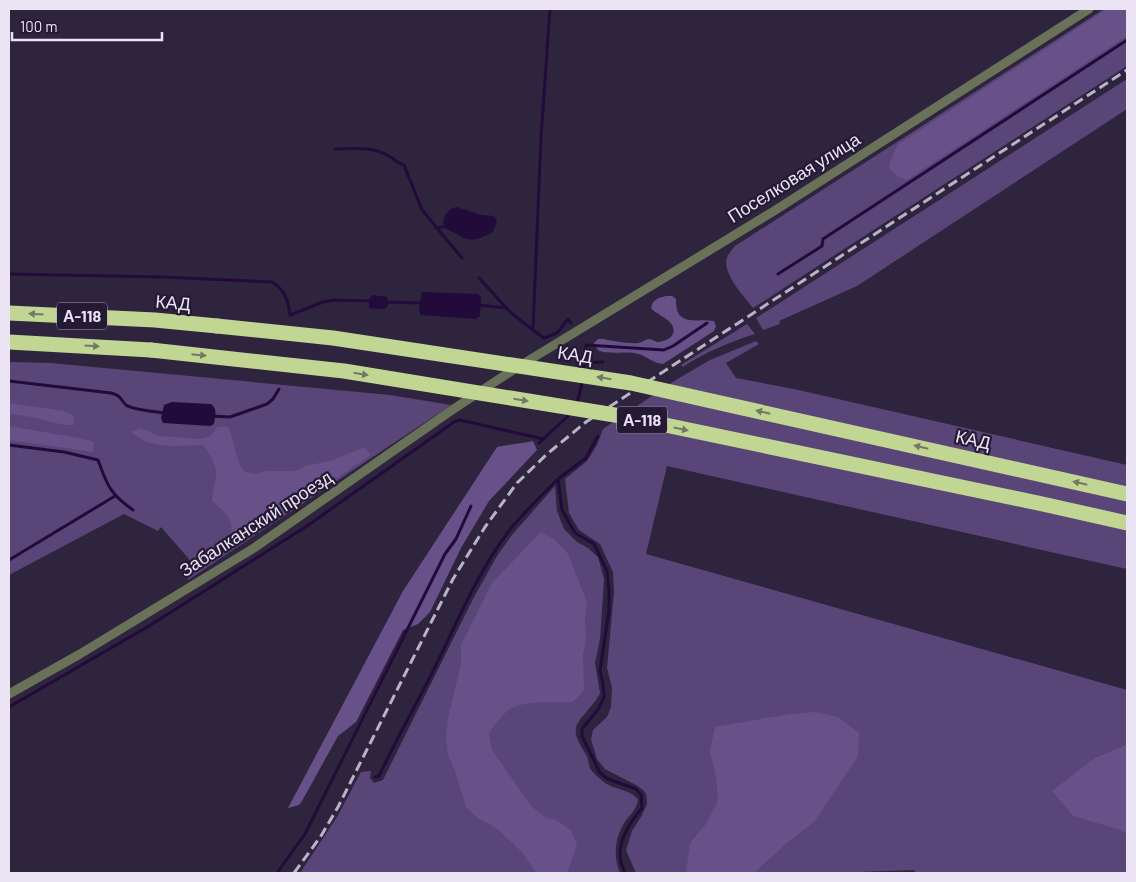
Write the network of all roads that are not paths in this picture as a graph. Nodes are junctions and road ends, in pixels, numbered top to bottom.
1 (1089, 9) edge
2 (9, 313) edge
3 (9, 342) edge
4 (514, 370) joint
5 (1127, 494) edge
6 (1127, 523) edge
7 (9, 694) edge

1 - 4 street, Поселковая улица
5 -> 2 highway, КАД / А-118, bridge
3 -> 6 highway, А-118, bridge
4 - 7 street, Забалканский проезд

